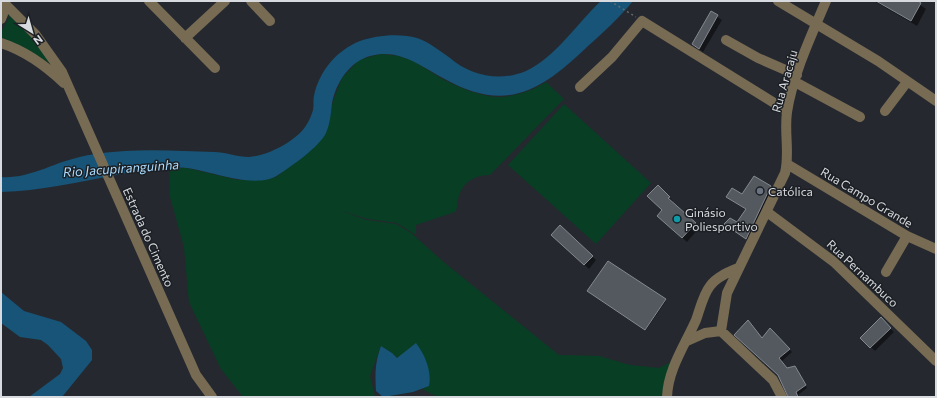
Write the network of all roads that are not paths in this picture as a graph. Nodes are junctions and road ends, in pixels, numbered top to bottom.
1 (149, 1) edge
2 (225, 1) edge
3 (251, 1) edge
4 (778, 1) edge
5 (826, 1) edge
6 (3, 2) edge
7 (1, 19) edge
8 (270, 21) dead end
9 (816, 25) junction
10 (185, 38) junction
11 (726, 40) dead end
12 (1, 43) edge
13 (215, 68) dead end
14 (796, 79) junction
15 (908, 82) junction
16 (67, 86) junction
17 (580, 87) dead end
18 (936, 101) edge
19 (787, 111) junction
20 (886, 111) dead end
21 (860, 117) dead end
22 (787, 164) junction
23 (767, 212) junction
24 (907, 236) junction
25 (936, 249) edge
26 (738, 268) junction
27 (886, 272) dead end
28 (721, 331) junction
29 (687, 341) junction
30 (936, 361) edge
31 (212, 397) edge
32 (667, 397) edge
33 (782, 397) edge

1 - 10 street
2 - 10 street
3 - 8 street
4 - 9 street
5 - 9 street, Rua Aracaju
6 - 7 street
6 - 16 street, Estrada do Cimento
9 - 14 street, Rua Aracaju
9 - 15 street
10 - 13 street
11 - 14 street
12 - 16 street, Estrada do Cimento
14 - 19 street, Rua Aracaju
14 - 21 street
15 - 18 street
15 - 20 street
16 - 31 street, Estrada do Cimento
17 - 19 street
19 - 22 street, Rua Aracaju
22 - 23 street, Rua Aracaju
22 - 24 street, Rua Campo Grande
23 - 26 street, Rua Aracaju
23 - 30 street, Rua Pernambuco
24 - 25 street, Rua Campo Grande
24 - 27 street
26 - 28 street, Rua Aracaju
26 - 29 street
28 - 29 street
28 - 33 street
29 - 32 street

